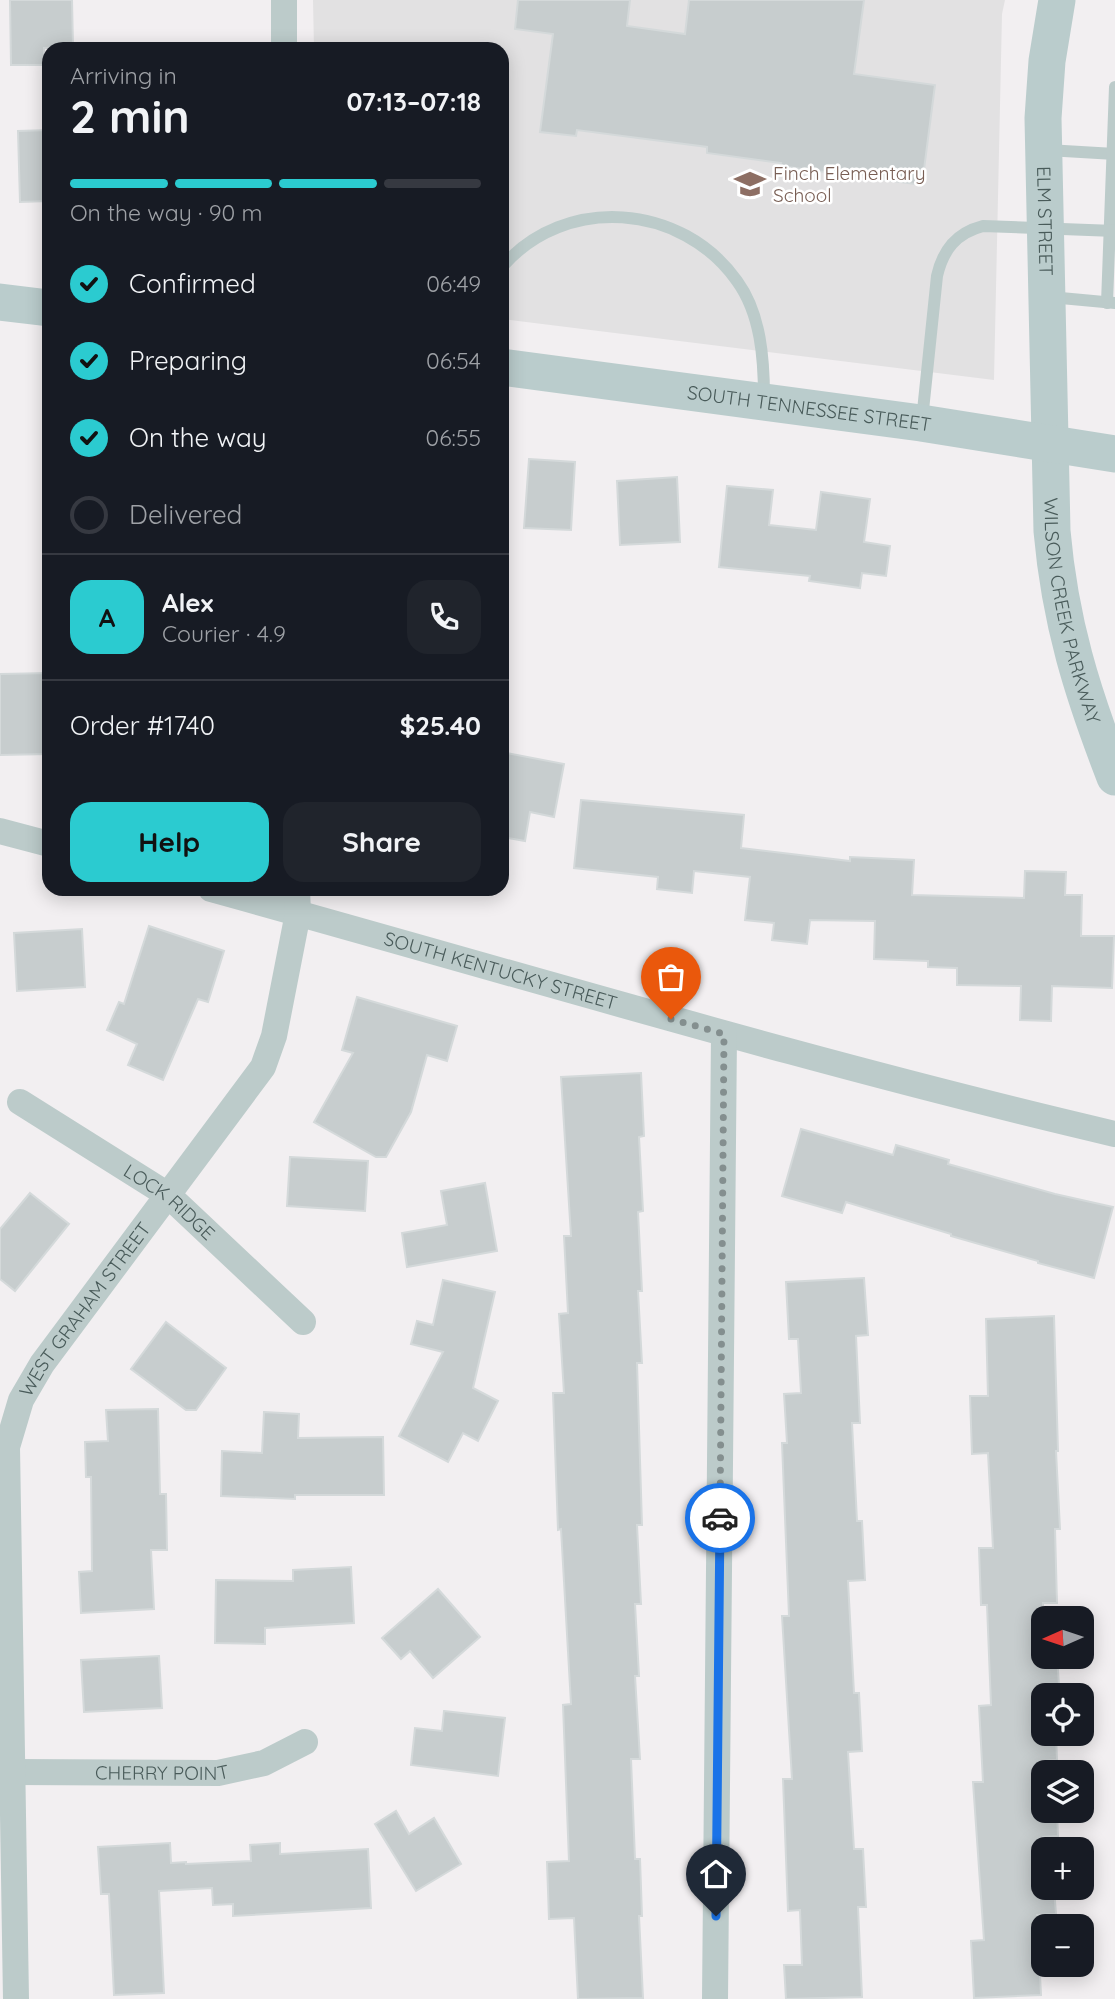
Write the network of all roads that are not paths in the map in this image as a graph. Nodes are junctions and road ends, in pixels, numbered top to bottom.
1 (284, 0) edge
2 (1057, 0) edge
3 (284, 42) edge
4 (1115, 87) edge
5 (1044, 150) junction
6 (1114, 154) edge
7 (1044, 228) junction
8 (1112, 231) edge
9 (509, 259) edge
10 (1046, 297) junction
11 (0, 302) edge
12 (1111, 303) edge
13 (42, 307) edge
14 (509, 368) edge
15 (764, 402) junction
16 (921, 423) junction
17 (1049, 442) junction
18 (1115, 454) edge
19 (1115, 777) edge
20 (0, 831) edge
21 (42, 842) edge
22 (262, 896) edge
23 (298, 901) edge
24 (724, 1034) junction
25 (20, 1102) dead end
26 (1115, 1134) edge
27 (168, 1195) junction
28 (303, 1322) dead end
29 (306, 1742) dead end
30 (13, 1772) junction
31 (16, 1999) edge
32 (715, 1999) edge

1 - 3 street
2 - 5 main road, ELM STREET
4 - 6 lane
5 - 6 lane
5 - 7 main road, ELM STREET
6 - 8 lane
7 - 8 lane
7 - 10 main road, ELM STREET
7 - 16 lane
8 - 12 lane
9 - 15 lane
10 - 12 lane
10 - 17 main road, ELM STREET
11 - 13 main road
14 - 15 main road, SOUTH TENNESSEE STREET
15 - 16 main road, SOUTH TENNESSEE STREET
16 - 17 main road, SOUTH TENNESSEE STREET
17 - 18 main road, SOUTH TENNESSEE STREET
17 - 19 main road, WILSON CREEK PARKWAY
20 - 21 street
22 - 23 street, SOUTH KENTUCKY STREET
23 - 24 street, SOUTH KENTUCKY STREET
23 - 27 street, WEST GRAHAM STREET
24 - 26 street, SOUTH KENTUCKY STREET
24 - 32 street
25 - 27 street, LOCK RIDGE
27 - 28 street, LOCK RIDGE
27 - 30 street, WEST GRAHAM STREET
29 - 30 street, CHERRY POINT
30 - 31 street, WEST GRAHAM STREET

